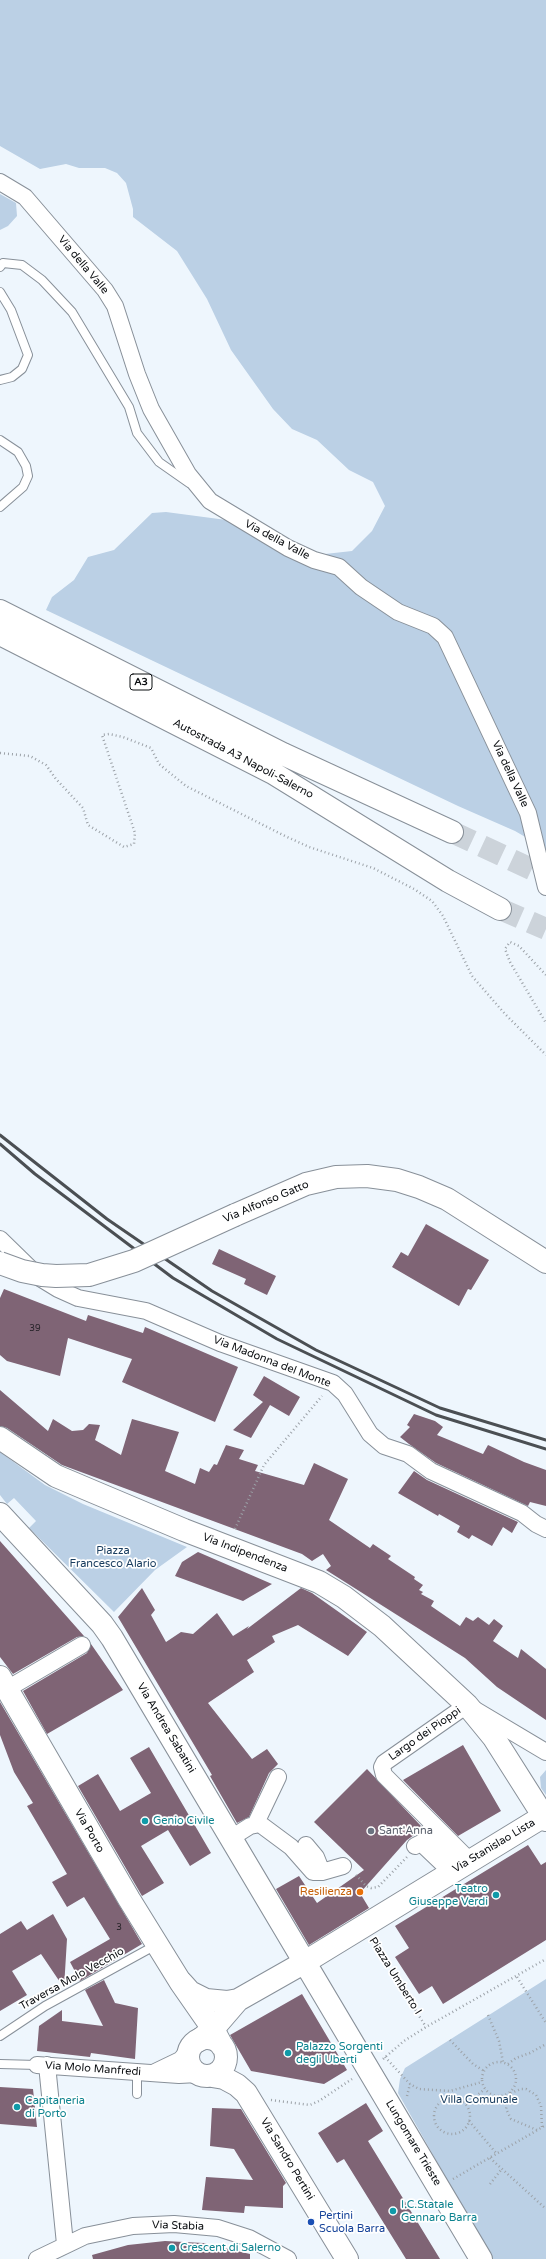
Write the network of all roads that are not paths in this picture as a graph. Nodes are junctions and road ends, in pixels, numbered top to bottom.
1 (0, 182) edge
2 (0, 267) edge
3 (0, 292) edge
4 (0, 380) edge
5 (0, 440) edge
6 (203, 493) junction
7 (0, 507) edge
8 (0, 611) edge
9 (0, 634) edge
10 (452, 832) tunnel mouth
11 (546, 887) edge
12 (500, 909) tunnel mouth
13 (0, 1239) edge
14 (546, 1262) edge
15 (0, 1263) edge
16 (0, 1438) edge
17 (0, 1514) edge
18 (546, 1529) edge
19 (82, 1645) dead end
20 (4, 1683) edge
21 (467, 1705) junction
22 (527, 1740) junction
23 (546, 1752) edge
24 (511, 1764) junction
25 (278, 1777) dead end
26 (545, 1818) edge
27 (256, 1823) junction
28 (231, 1838) junction
29 (306, 1845) dead end
30 (413, 1849) road end
31 (468, 1862) junction
32 (343, 1866) road end
33 (322, 1872) junction
34 (363, 1926) joint
35 (157, 1944) junction
36 (305, 1962) junction
37 (181, 1983) junction
38 (238, 2000) junction
39 (0, 2036) edge
40 (203, 2043) junction
41 (0, 2064) edge
42 (42, 2065) junction
43 (143, 2073) junction
44 (205, 2075) junction
45 (137, 2094) dead end
46 (65, 2244) junction
47 (37, 2259) edge
48 (288, 2259) edge
49 (347, 2259) edge
50 (481, 2259) edge

1 - 6 street, Via della Valle
2 - 6 lane
3 - 4 lane
5 - 7 lane
6 - 11 street, Via della Valle
8 - 10 main road, Autostrada A3 Napoli-Salerno / A3
9 - 12 main road, Autostrada A3 Napoli-Salerno / A3
13 - 18 street, Via Madonna del Monte
14 - 15 main road, Via Alfonso Gatto, bridge
16 - 21 main road, Via Indipendenza
17 - 28 main road, Via Andrea Sabatini
19 - 20 street
20 - 35 main road, Via Porto
21 - 22 street
21 - 24 main road, Via Indipendenza
21 - 31 street, Largo dei Pioppi
22 - 23 street
22 - 24 street
24 - 26 main road, Via Indipendenza
25 - 27 street
26 - 31 main road, Via Stanislao Lista
27 - 28 street
27 - 33 street
28 - 36 main road, Via Andrea Sabatini
29 - 33 street
30 - 31 street
31 - 34 main road, Via Stanislao Lista
32 - 33 street
34 - 36 main road, Piazza Umberto I
35 - 37 main road, Via Porto
35 - 39 lane, Traversa Molo Vecchio
36 - 38 main road, Piazza Umberto I
36 - 50 main road, Lungomare Trieste
37 - 38 main road
37 - 40 main road, Via Porto
37 - 40 main road, Via Porto
38 - 40 main road
40 - 43 street, Via Molo Manfredi
40 - 44 main road
40 - 44 main road
41 - 42 lane
42 - 43 street, Via Molo Manfredi
42 - 46 street
43 - 44 street, Via Molo Manfredi
43 - 45 lane
44 - 49 main road, Via Sandro Pertini
46 - 47 street, Via Stabia
46 - 48 street, Via Stabia

